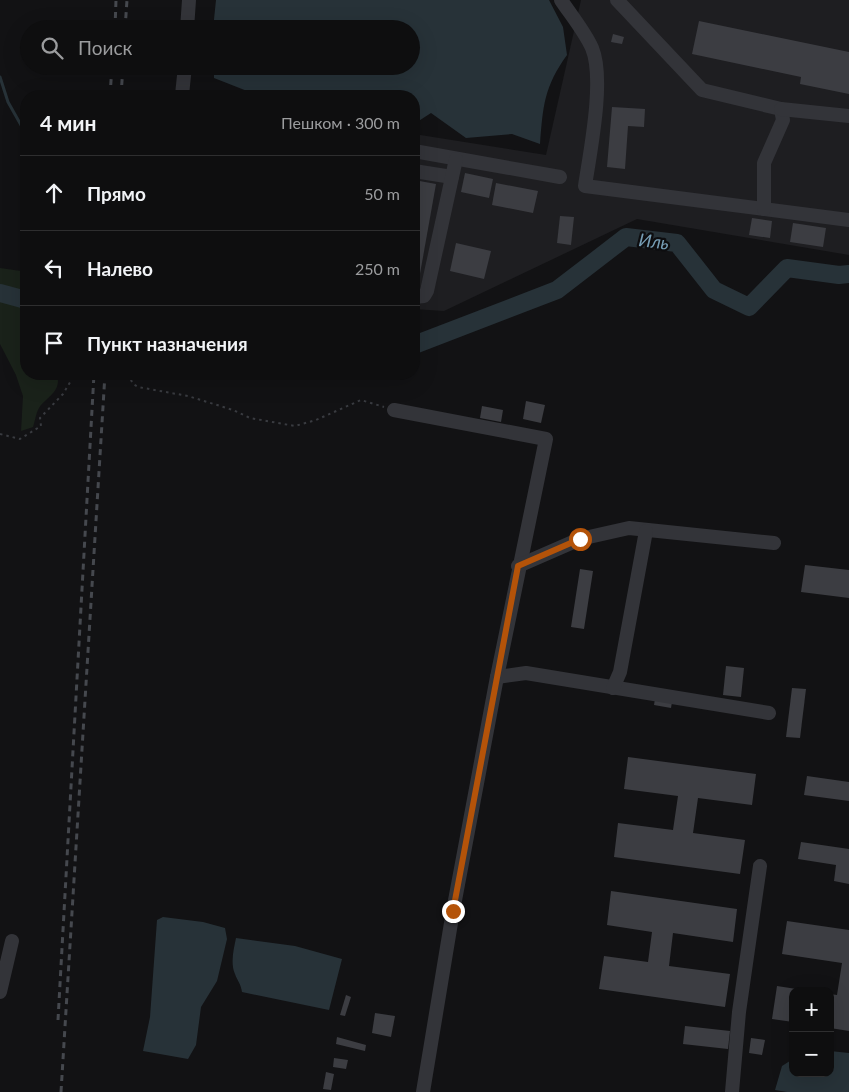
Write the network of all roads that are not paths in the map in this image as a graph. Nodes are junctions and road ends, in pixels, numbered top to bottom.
1 (189, 0) edge
2 (561, 0) edge
3 (617, 0) edge
4 (188, 20) edge
5 (184, 75) edge
6 (183, 90) edge
7 (781, 109) junction
8 (849, 116) edge
9 (420, 152) edge
10 (456, 159) junction
11 (420, 172) edge
12 (452, 176) junction
13 (560, 177) dead end
14 (764, 209) junction
15 (849, 220) edge
16 (420, 296) edge
17 (394, 410) road end
18 (646, 530) junction
19 (774, 543) dead end
20 (518, 566) junction
21 (496, 677) junction
22 (613, 688) junction
23 (769, 713) dead end
24 (760, 866) dead end
25 (12, 941) dead end
26 (0, 992) edge
27 (423, 1092) edge
28 (732, 1092) edge

1 - 4 street
2 - 14 street
3 - 7 street
5 - 6 street
7 - 8 street
7 - 14 street
9 - 10 street
10 - 12 street
10 - 13 street
11 - 12 street
12 - 16 street
14 - 15 street
17 - 20 street
18 - 19 street
18 - 20 street
18 - 22 street
20 - 21 street
21 - 22 street
21 - 27 street
22 - 23 street
24 - 28 street
25 - 26 street

